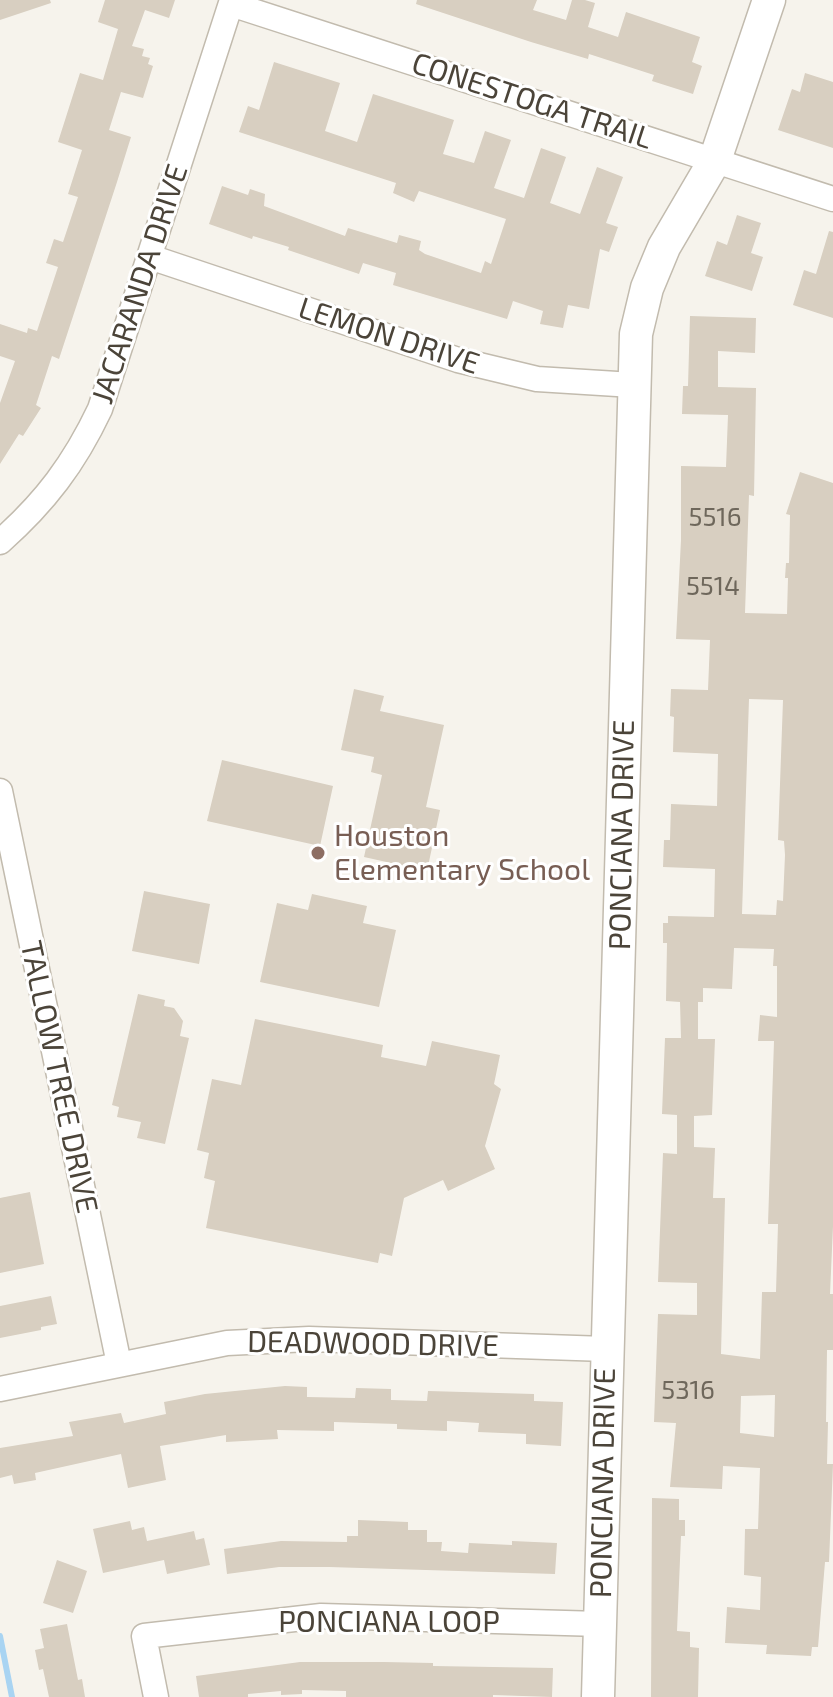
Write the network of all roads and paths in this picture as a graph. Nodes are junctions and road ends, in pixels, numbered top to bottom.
1 (769, 0) edge
2 (232, 2) edge
3 (715, 160) junction
4 (833, 199) edge
5 (150, 257) junction
6 (633, 385) junction
7 (0, 542) edge
8 (0, 791) edge
9 (606, 1349) junction
10 (119, 1364) junction
11 (0, 1389) edge
12 (600, 1624) junction
13 (156, 1697) edge
14 (598, 1697) edge

1 - 3 street, PONCIANA DRIVE
2 - 3 street, CONESTOGA TRAIL
2 - 5 street, JACARANDA DRIVE
3 - 4 street, CONESTOGA TRAIL
3 - 6 street, PONCIANA DRIVE
5 - 6 street, LEMON DRIVE
5 - 7 street, JACARANDA DRIVE
6 - 9 street, PONCIANA DRIVE
8 - 10 street, TALLOW TREE DRIVE
9 - 10 street, DEADWOOD DRIVE
9 - 12 street, PONCIANA DRIVE
10 - 11 street, DEADWOOD DRIVE
12 - 13 street, PONCIANA LOOP
12 - 14 street, PONCIANA DRIVE

